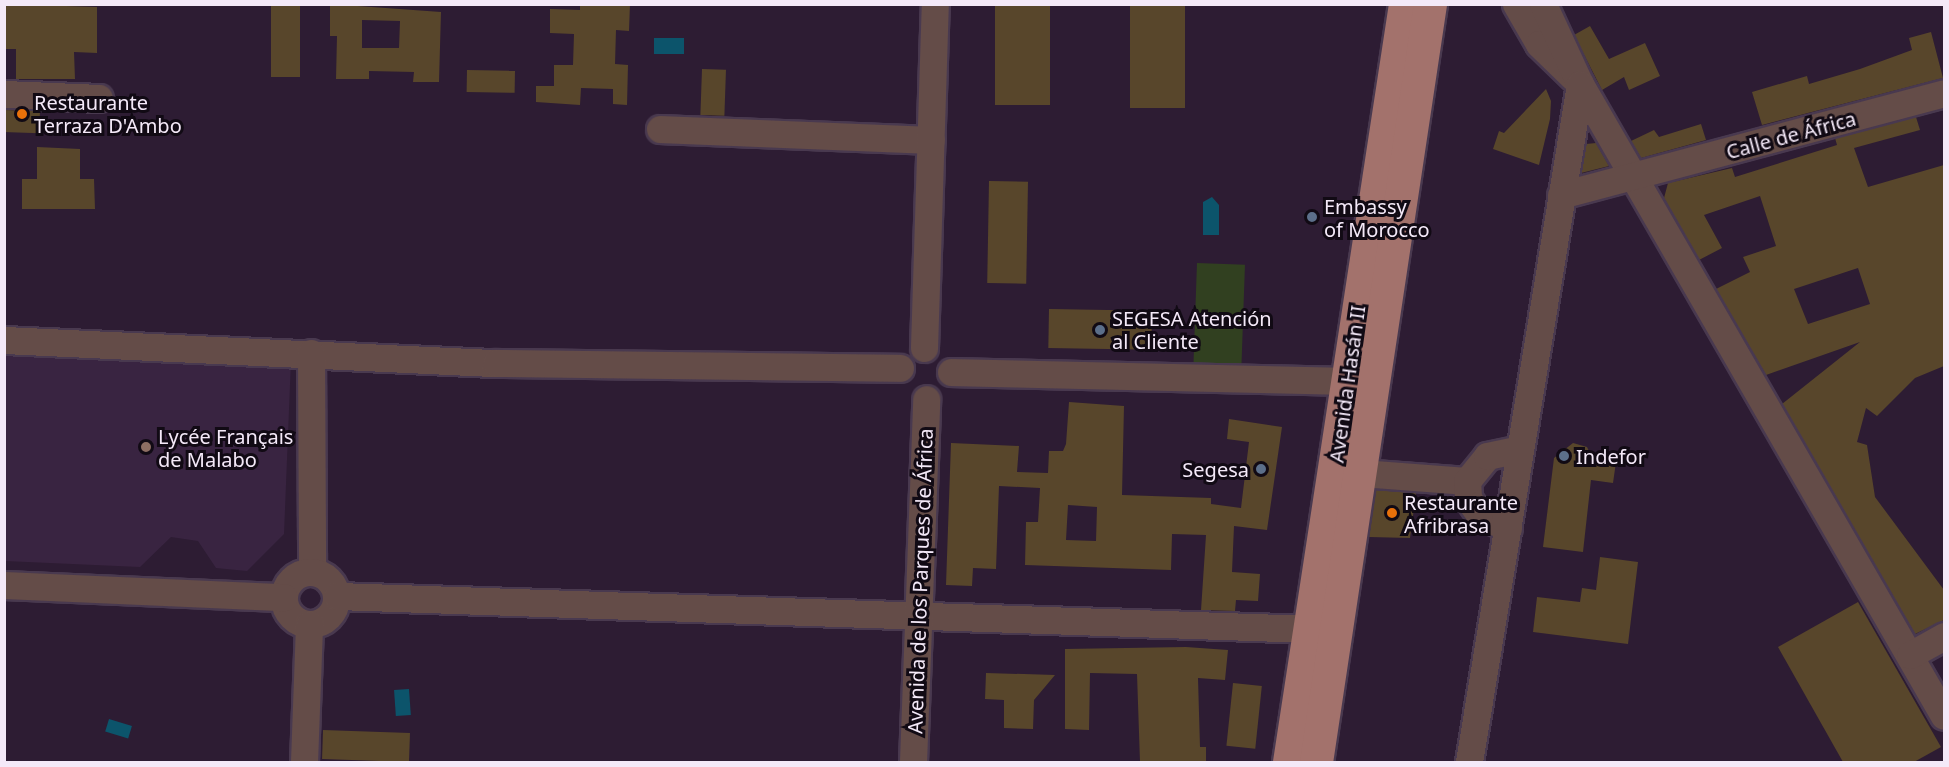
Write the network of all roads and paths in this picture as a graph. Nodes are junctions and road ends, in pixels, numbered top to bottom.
1 (935, 4) edge
2 (1405, 4) edge
3 (1431, 4) edge
4 (1516, 4) edge
5 (1543, 4) edge
6 (1580, 84) junction
7 (1944, 93) edge
8 (4, 94) edge
9 (99, 98) dead end
10 (660, 129) dead end
11 (931, 140) junction
12 (1637, 178) junction
13 (1562, 195) junction
14 (4, 340) edge
15 (924, 348) junction
16 (311, 353) junction
17 (900, 368) junction
18 (951, 372) junction
19 (1347, 381) junction
20 (926, 399) junction
21 (1519, 449) junction
22 (1361, 473) junction
23 (1467, 481) junction
24 (1508, 528) junction
25 (312, 572) junction
26 (4, 585) edge
27 (284, 597) junction
28 (337, 597) junction
29 (918, 617) junction
30 (309, 624) junction
31 (1310, 629) junction
32 (1944, 636) edge
33 (1910, 655) junction
34 (1944, 716) edge
35 (304, 762) edge
36 (913, 762) edge
37 (1289, 762) edge
38 (1316, 762) edge
39 (1469, 762) edge

1 - 11 street
2 - 19 main road, Avenida Hasán II
3 - 22 main road, Avenida Hasán II
4 - 6 street
5 - 6 street
6 - 12 street
6 - 13 street
7 - 12 street, Calle de África
8 - 9 street
10 - 11 street
11 - 15 street
12 - 13 street, Calle de África
12 - 33 street
13 - 21 street
14 - 16 street
15 - 17 street
15 - 18 street
16 - 17 street
16 - 25 street
17 - 20 street, Avenida de los Parques de África
18 - 19 street
18 - 20 street, Avenida de los Parques de África
19 - 31 main road, Avenida Hasán II
20 - 29 street, Avenida de los Parques de África
21 - 23 street
21 - 24 street
22 - 23 street
22 - 38 main road, Avenida Hasán II
23 - 24 street
24 - 39 street
25 - 27 street
25 - 28 street
26 - 27 street
27 - 30 street
28 - 29 street
28 - 30 street
29 - 31 street
29 - 36 street, Avenida de los Parques de África
30 - 35 street
31 - 37 main road, Avenida Hasán II
32 - 33 street
33 - 34 street

